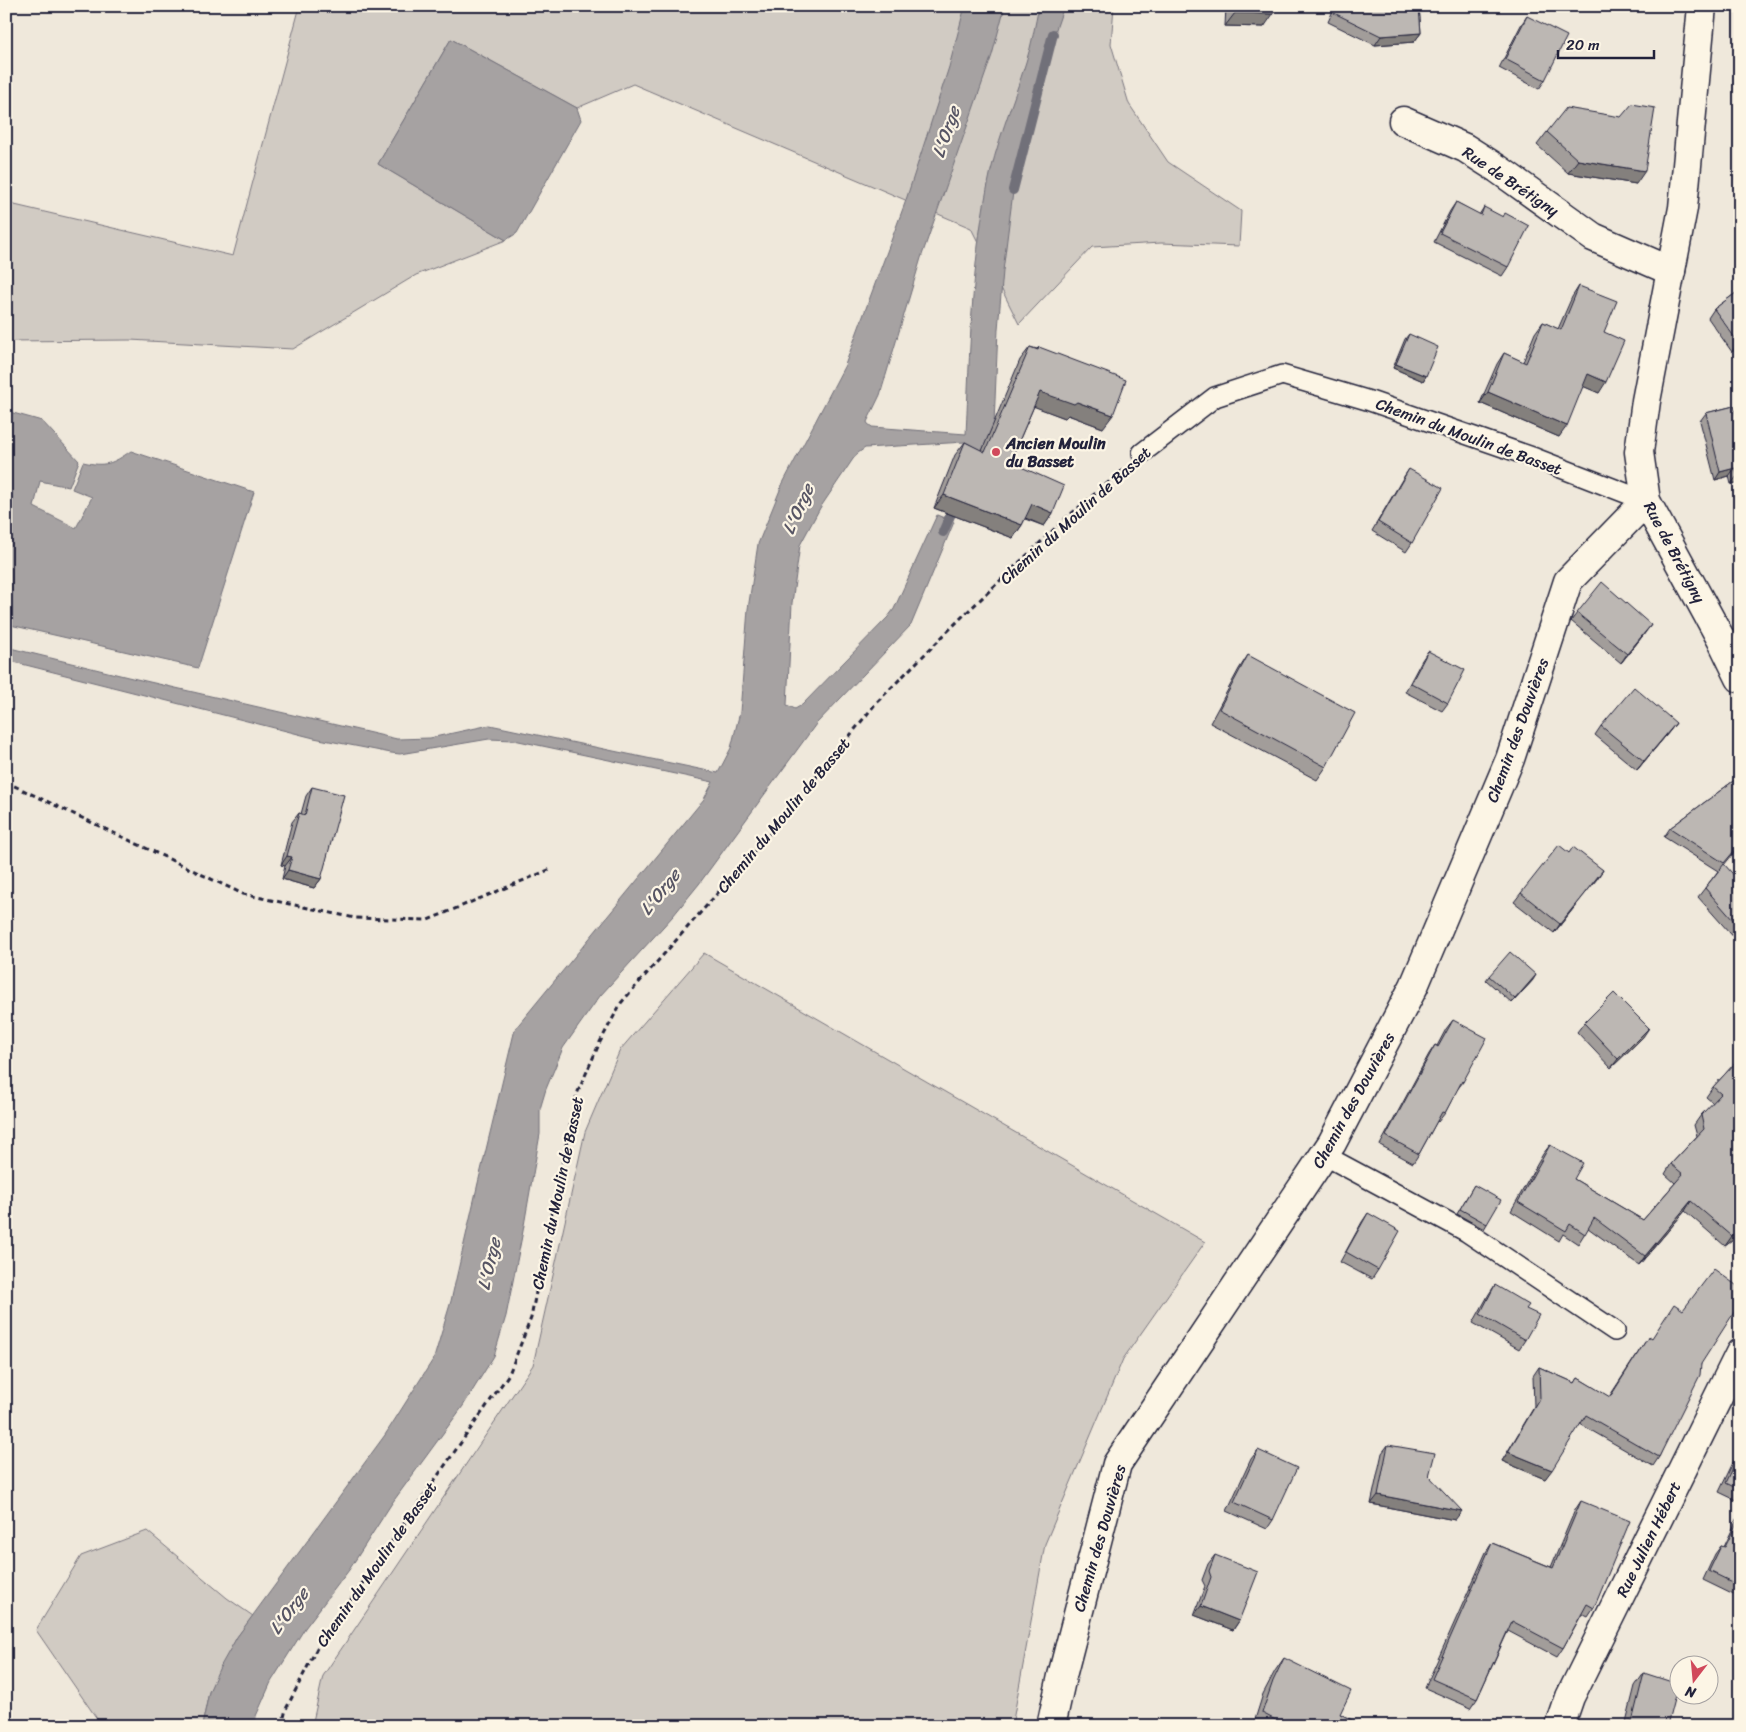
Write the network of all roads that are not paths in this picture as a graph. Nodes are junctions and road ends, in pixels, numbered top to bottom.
1 (1702, 6) edge
2 (1403, 121) dead end
3 (1671, 271) junction
4 (1142, 454) road end
5 (1646, 501) junction
6 (1740, 678) edge
7 (1324, 1155) junction
8 (1615, 1331) dead end
9 (1740, 1353) edge
10 (1051, 1726) edge
11 (1560, 1726) edge

1 - 3 street, Rue de Brétigny
2 - 3 street, Rue de Brétigny
3 - 5 street, Rue de Brétigny
4 - 5 lane, Chemin du Moulin de Basset
5 - 6 street, Rue de Brétigny
5 - 7 street, Chemin des Douvières
7 - 8 lane
7 - 10 street, Chemin des Douvières
9 - 11 street, Rue Julien Hébert

